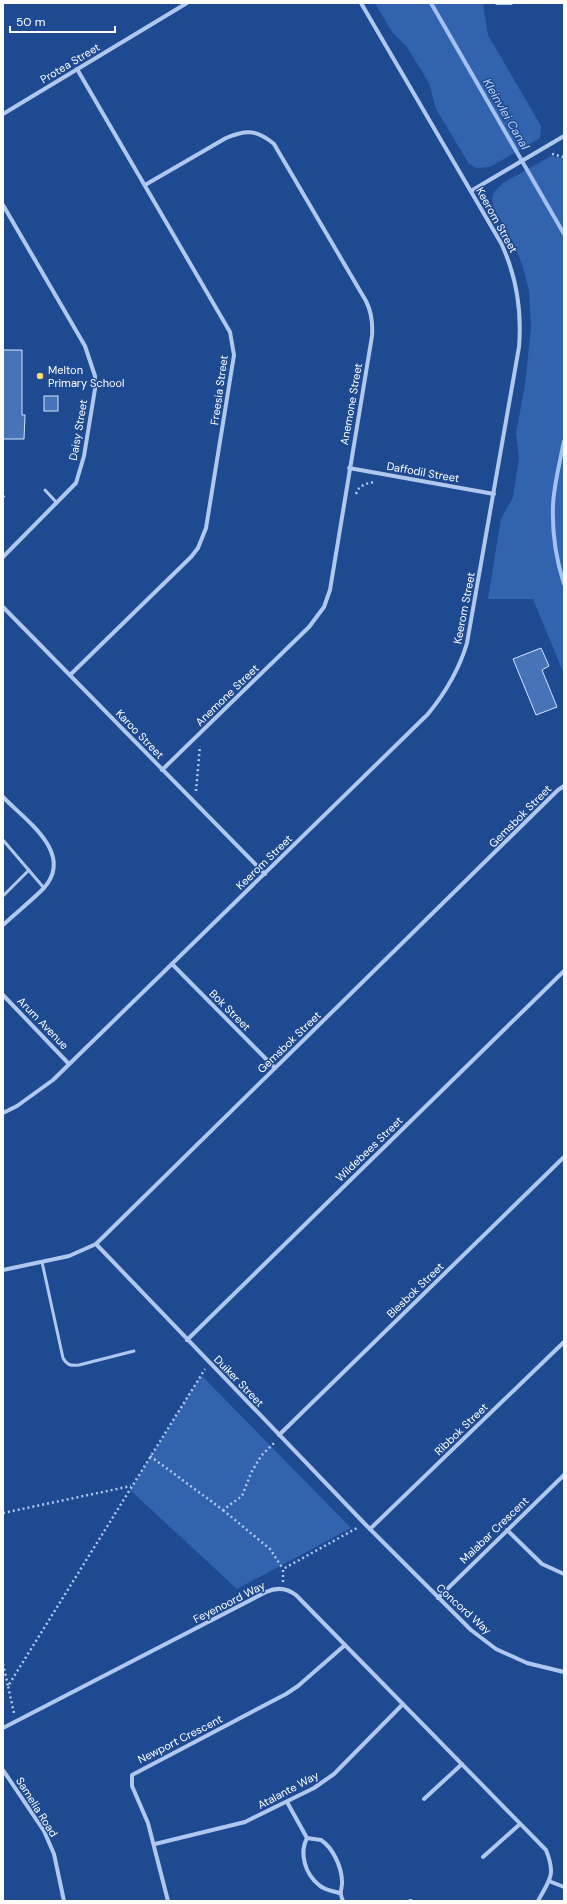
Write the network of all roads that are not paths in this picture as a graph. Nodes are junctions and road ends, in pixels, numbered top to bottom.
1 (187, 3) edge
2 (361, 3) edge
3 (497, 3) edge
4 (510, 3) edge
5 (77, 69) junction
6 (3, 114) edge
7 (564, 137) edge
8 (145, 185) junction
9 (471, 191) junction
10 (3, 205) edge
11 (349, 468) junction
12 (45, 490) dead end
13 (494, 494) junction
14 (57, 503) junction
15 (3, 556) edge
16 (3, 607) edge
17 (70, 675) junction
18 (162, 770) junction
19 (564, 786) edge
20 (3, 797) edge
21 (3, 840) edge
22 (29, 870) junction
23 (265, 874) junction
24 (44, 888) junction
25 (3, 896) edge
26 (3, 925) edge
27 (172, 964) junction
28 (564, 971) edge
29 (3, 995) edge
30 (69, 1064) junction
31 (275, 1068) junction
32 (3, 1113) edge
33 (564, 1157) edge
34 (96, 1244) junction
35 (42, 1262) junction
36 (3, 1270) edge
37 (187, 1340) junction
38 (564, 1342) edge
39 (134, 1351) dead end
40 (279, 1435) junction
41 (564, 1475) edge
42 (370, 1529) junction
43 (507, 1530) junction
44 (564, 1574) edge
45 (438, 1598) junction
46 (345, 1645) junction
47 (564, 1672) edge
48 (403, 1704) junction
49 (3, 1728) edge
50 (462, 1764) junction
51 (3, 1770) edge
52 (424, 1799) dead end
53 (287, 1802) junction
54 (520, 1824) junction
55 (307, 1838) junction
56 (155, 1844) junction
57 (483, 1857) dead end
58 (549, 1880) junction
59 (564, 1887) edge
60 (339, 1893) junction
61 (64, 1901) edge
62 (168, 1901) edge
63 (343, 1901) edge
64 (538, 1901) edge

1 - 5 street, Protea Street
2 - 9 street, Keerom Street
3 - 4 street
5 - 6 street, Protea Street
5 - 8 street, Freesia Street
7 - 9 street
8 - 11 street, Anemone Street
8 - 17 street, Freesia Street
9 - 13 street, Keerom Street
10 - 14 street, Daisy Street
11 - 13 street, Daffodil Street
11 - 18 street, Anemone Street
12 - 14 lane
13 - 23 street, Keerom Street
14 - 15 street, Daisy Street
16 - 17 street, Karoo Street
17 - 18 street, Karoo Street
18 - 23 street, Karoo Street
19 - 31 street, Gemsbok Street
20 - 24 street
21 - 22 lane
22 - 24 lane
22 - 25 lane
23 - 27 street, Keerom Street
24 - 26 street
27 - 30 street, Keerom Street
27 - 31 street, Bok Street
28 - 37 street, Wildebees Street
29 - 30 street, Arum Avenue
30 - 32 street, Keerom Street
31 - 34 street, Gemsbok Street
33 - 40 street, Blesbok Street
34 - 35 street, Gemsbok Street
34 - 37 street, Duiker Street
35 - 36 street, Gemsbok Street
35 - 39 lane
37 - 40 street, Duiker Street
38 - 42 street, Ribbok Street
40 - 42 street, Duiker Street
41 - 43 street, Malabar Crescent
42 - 45 street, Concord Way
43 - 44 street
43 - 45 street, Malabar Crescent
45 - 47 street, Concord Way
46 - 48 street, Feyenoord Way
46 - 49 street, Feyenoord Way
46 - 56 street, Newport Crescent
48 - 50 street, Feyenoord Way
48 - 53 street, Atalante Way
50 - 52 street
50 - 54 street, Feyenoord Way
51 - 61 street, Samelia Road
53 - 55 street
53 - 56 street, Atalante Way
54 - 57 street
54 - 58 street, Feyenoord Way
55 - 60 street
55 - 60 street
56 - 62 street, Newport Crescent
58 - 59 street
58 - 64 street, Feyenoord Way
60 - 63 street

